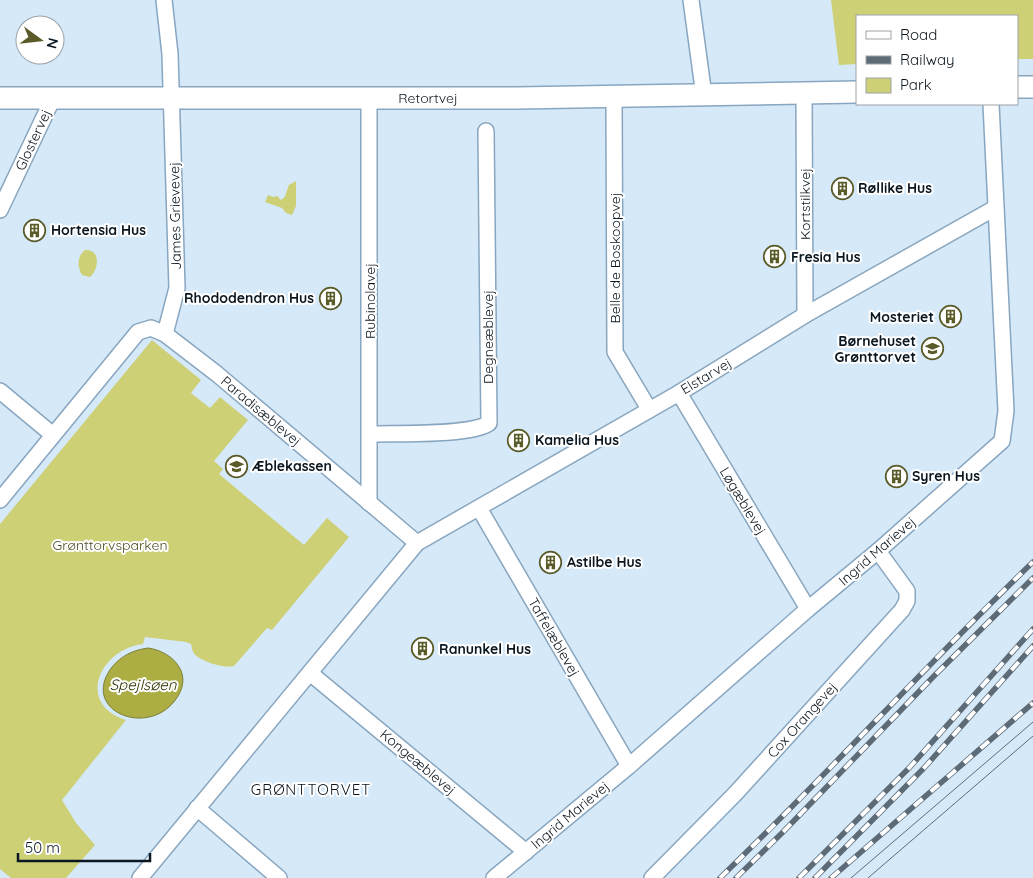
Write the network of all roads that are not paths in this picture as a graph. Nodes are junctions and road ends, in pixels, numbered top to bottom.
1 (164, 0) edge
2 (690, 0) edge
3 (1033, 87) edge
4 (1018, 88) edge
5 (856, 92) edge
6 (804, 93) junction
7 (704, 96) junction
8 (614, 97) junction
9 (0, 98) edge
10 (52, 98) junction
11 (172, 98) junction
12 (370, 98) junction
13 (991, 105) edge
14 (486, 131) dead end
15 (995, 208) junction
16 (0, 210) edge
17 (805, 315) junction
18 (165, 334) junction
19 (0, 391) edge
20 (679, 393) junction
21 (649, 409) junction
22 (370, 434) junction
23 (53, 435) junction
24 (0, 500) edge
25 (369, 503) junction
26 (479, 508) junction
27 (417, 543) junction
28 (878, 551) junction
29 (808, 609) junction
30 (310, 673) junction
31 (629, 766) junction
32 (197, 808) junction
33 (526, 852) junction
34 (140, 878) edge
35 (279, 878) edge
36 (494, 878) edge
37 (652, 878) edge

1 - 11 street, James Grievevej
2 - 7 street
3 - 4 street
5 - 6 street, Retortvej
6 - 7 street, Retortvej
6 - 17 street, Kortstilkvej
7 - 8 street, Retortvej
8 - 12 street, Retortvej
8 - 21 street, Belle de Boskoopvej
9 - 10 street, Retortvej
10 - 11 street, Retortvej
10 - 16 street, Glostervej
11 - 12 street, Retortvej
11 - 18 street, James Grievevej
12 - 22 street, Rubinolavej
13 - 15 street, Ingrid Marievej
14 - 22 street, Degneæblevej
15 - 17 street, Elstarvej
15 - 28 street, Ingrid Marievej
17 - 20 street, Elstarvej
18 - 23 street
18 - 25 street, Paradisæblevej
19 - 23 street
20 - 21 street, Elstarvej
20 - 29 street, Løgæblevej
21 - 26 street, Elstarvej
22 - 25 street, Rubinolavej
23 - 24 street
25 - 27 street, Paradisæblevej
26 - 27 street, Elstarvej
26 - 31 street, Taffelæblevej
27 - 30 street
28 - 29 street, Ingrid Marievej
28 - 37 street, Cox Orangevej
29 - 31 street, Ingrid Marievej
30 - 32 street
30 - 33 street, Kongeæblevej
31 - 33 street, Ingrid Marievej
32 - 34 street
32 - 35 street
33 - 36 street, Ingrid Marievej

